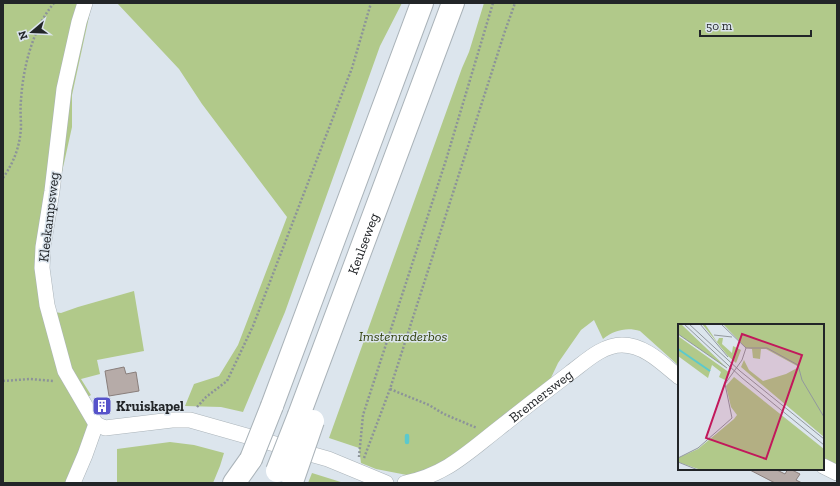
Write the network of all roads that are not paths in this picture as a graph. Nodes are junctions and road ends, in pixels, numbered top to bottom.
1 (85, 3) edge
2 (422, 3) edge
3 (453, 3) edge
4 (678, 377) edge
5 (96, 424) junction
6 (251, 459) junction
7 (824, 466) edge
8 (837, 473) edge
9 (283, 479) edge
10 (73, 483) edge
11 (234, 483) edge
12 (241, 483) edge
13 (386, 483) edge
14 (405, 483) edge

1 - 5 street, Kleekampsweg
2 - 6 highway, bridge
3 - 9 highway, Keulseweg, bridge
4 - 14 street, Bremersweg
5 - 10 street
5 - 13 street
6 - 11 highway
6 - 12 highway
7 - 8 street

